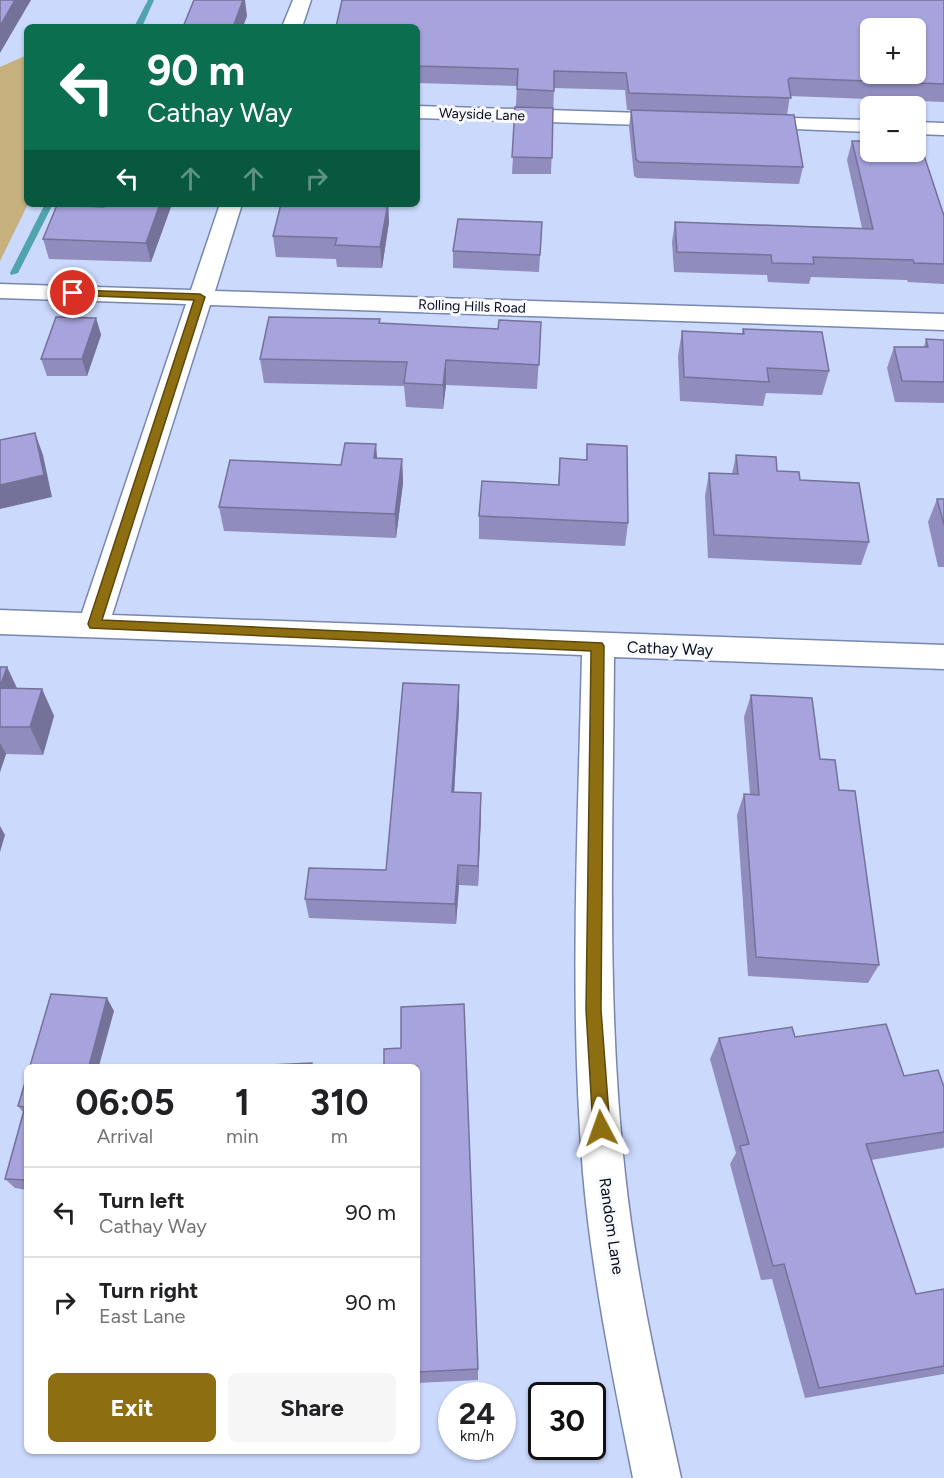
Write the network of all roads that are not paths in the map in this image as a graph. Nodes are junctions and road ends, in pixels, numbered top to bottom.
1 (302, 0) edge
2 (293, 24) edge
3 (420, 112) edge
4 (691, 121) edge
5 (727, 122) edge
6 (860, 126) edge
7 (926, 128) edge
8 (944, 129) edge
9 (230, 207) edge
10 (0, 291) edge
11 (200, 297) junction
12 (944, 322) edge
13 (0, 622) edge
14 (94, 624) junction
15 (598, 646) junction
16 (944, 657) edge
17 (657, 1478) edge

1 - 2 street
3 - 4 street, Wayside Lane
5 - 6 street
7 - 8 street
9 - 11 street
10 - 11 street, Rolling Hills Road
11 - 12 street, Rolling Hills Road
11 - 14 street
13 - 14 street, Cathay Way
14 - 15 street, Cathay Way
15 - 16 street, Cathay Way
15 - 17 street, Random Lane

